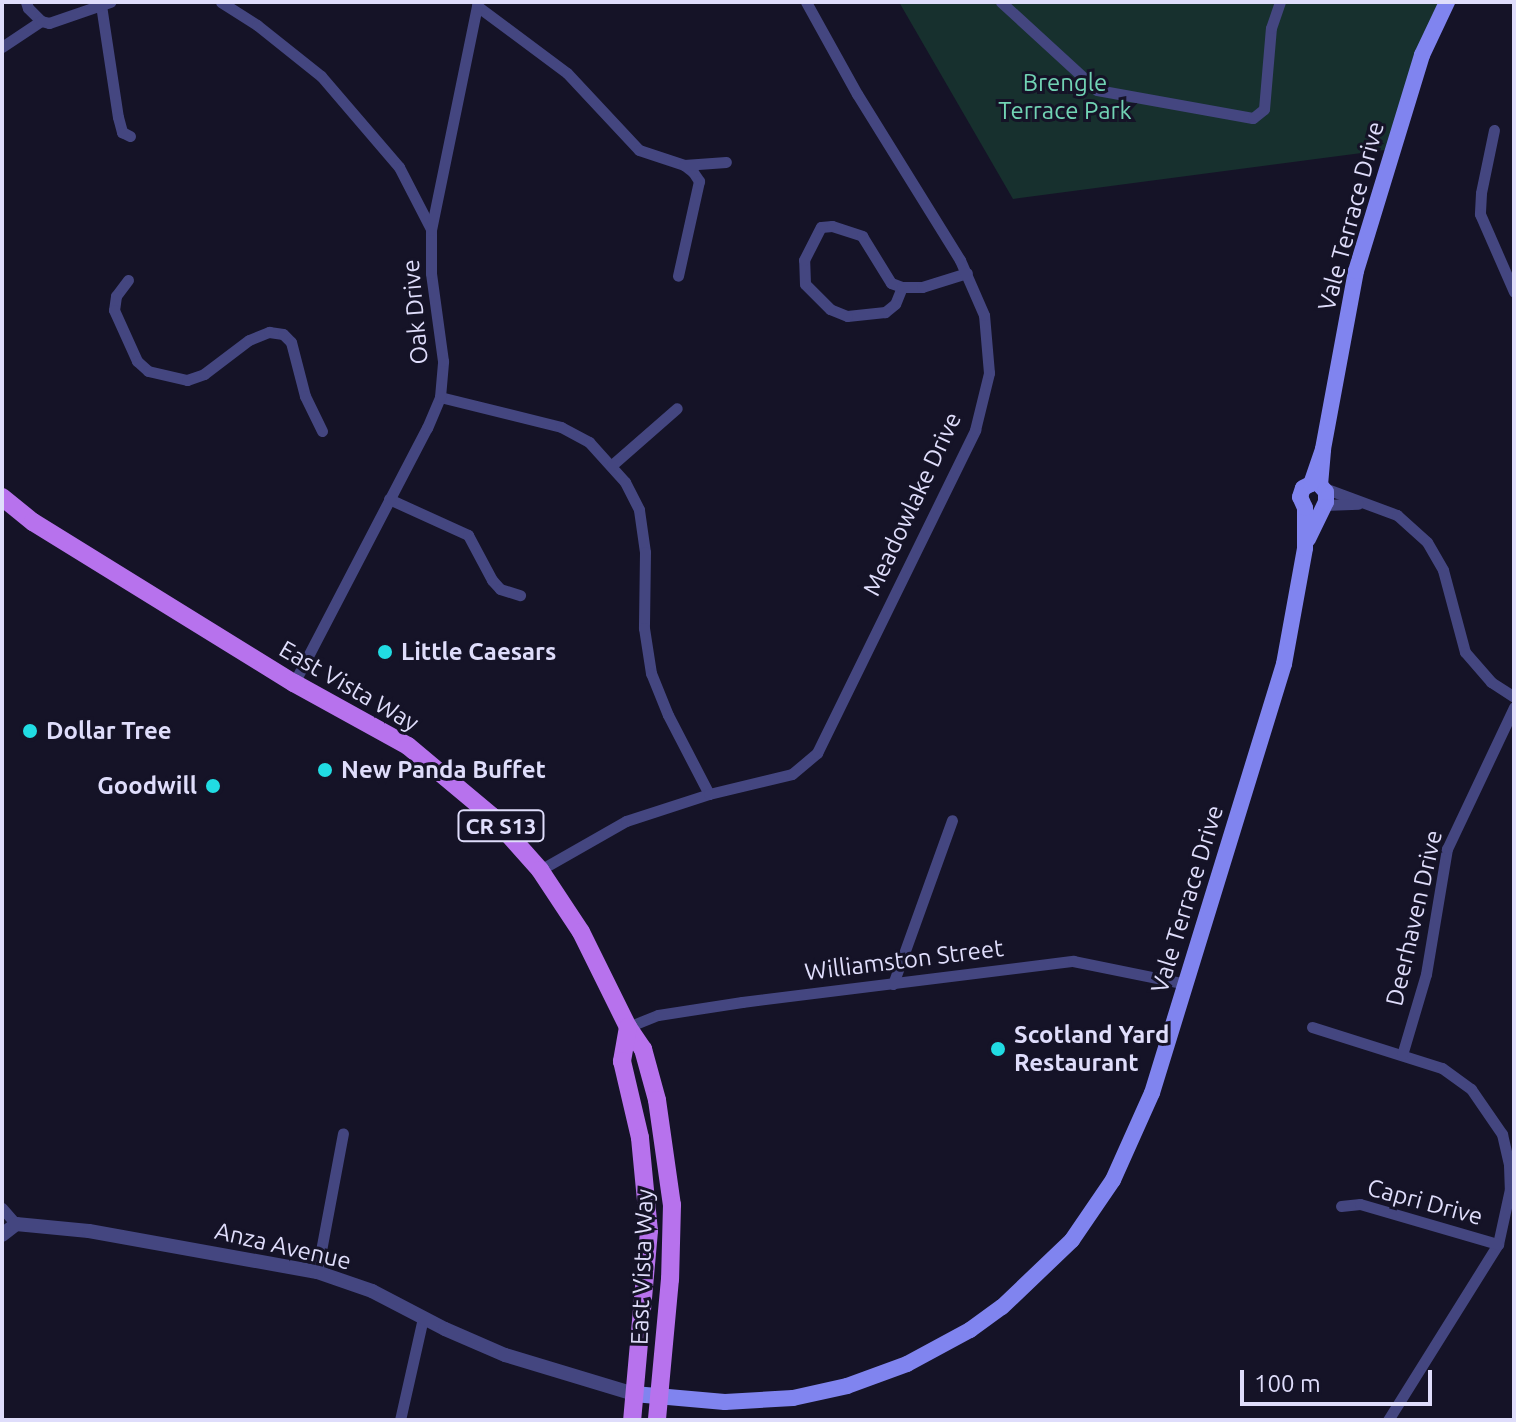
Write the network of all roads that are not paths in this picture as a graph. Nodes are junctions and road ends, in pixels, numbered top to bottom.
1 (26, 2) edge
2 (221, 2) edge
3 (806, 2) edge
4 (1001, 2) edge
5 (1280, 2) edge
6 (1447, 2) edge
7 (105, 4) edge
8 (478, 4) edge
9 (41, 21) junction
10 (2, 47) edge
11 (1494, 130) dead end
12 (130, 136) dead end
13 (726, 162) dead end
14 (684, 165) junction
15 (431, 230) junction
16 (967, 273) junction
17 (678, 276) dead end
18 (128, 280) dead end
19 (902, 287) junction
20 (1514, 292) edge
21 (440, 397) junction
22 (677, 408) dead end
23 (322, 431) dead end
24 (612, 465) junction
25 (2, 497) edge
26 (1317, 497) junction
27 (389, 499) junction
28 (1363, 504) junction
29 (520, 595) dead end
30 (294, 683) junction
31 (1514, 697) edge
32 (1514, 707) edge
33 (709, 794) junction
34 (952, 820) dead end
35 (540, 870) junction
36 (893, 984) junction
37 (1186, 984) junction
38 (628, 1027) junction
39 (1312, 1027) dead end
40 (1402, 1055) junction
41 (343, 1133) dead end
42 (1341, 1206) dead end
43 (2, 1208) edge
44 (16, 1224) junction
45 (2, 1235) edge
46 (1498, 1244) junction
47 (317, 1272) junction
48 (423, 1318) junction
49 (634, 1394) junction
50 (659, 1396) junction
51 (400, 1420) edge
52 (632, 1420) edge
53 (657, 1420) edge
54 (1388, 1420) edge

1 - 9 street
2 - 15 street
3 - 16 street, Meadowlake Drive
4 - 5 street
6 - 26 main road, Vale Terrace Drive
7 - 9 street
7 - 12 street
8 - 14 street
8 - 15 street, Oak Drive
9 - 10 street
11 - 20 street
13 - 14 street
14 - 17 street
15 - 21 street, Oak Drive
16 - 19 street
16 - 33 street, Meadowlake Drive
18 - 23 street
19 - 19 street
21 - 24 street
21 - 27 street, Oak Drive
22 - 24 street
24 - 33 street
25 - 30 main road, East Vista Way / CR S13
26 - 28 street
26 - 28 street
26 - 37 main road, Vale Terrace Drive
27 - 29 street
27 - 30 street, Oak Drive
28 - 31 street
30 - 35 main road, East Vista Way / CR S13
32 - 40 street, Deerhaven Drive
33 - 35 street, Meadowlake Drive
34 - 36 street
35 - 38 main road, East Vista Way / CR S13
36 - 37 street, Williamston Street
36 - 38 street, Williamston Street
37 - 50 main road, Vale Terrace Drive
38 - 49 main road, East Vista Way
38 - 50 main road, East Vista Way / CR S13
39 - 40 street
40 - 46 street
41 - 47 street
42 - 46 street, Capri Drive
43 - 44 street
44 - 45 street
44 - 47 street, Anza Avenue
46 - 54 street
47 - 48 street, Anza Avenue
48 - 49 street, Anza Avenue
48 - 51 street
49 - 50 main road, Vale Terrace Drive
49 - 52 main road, East Vista Way
50 - 53 main road, East Vista Way / CR S13

